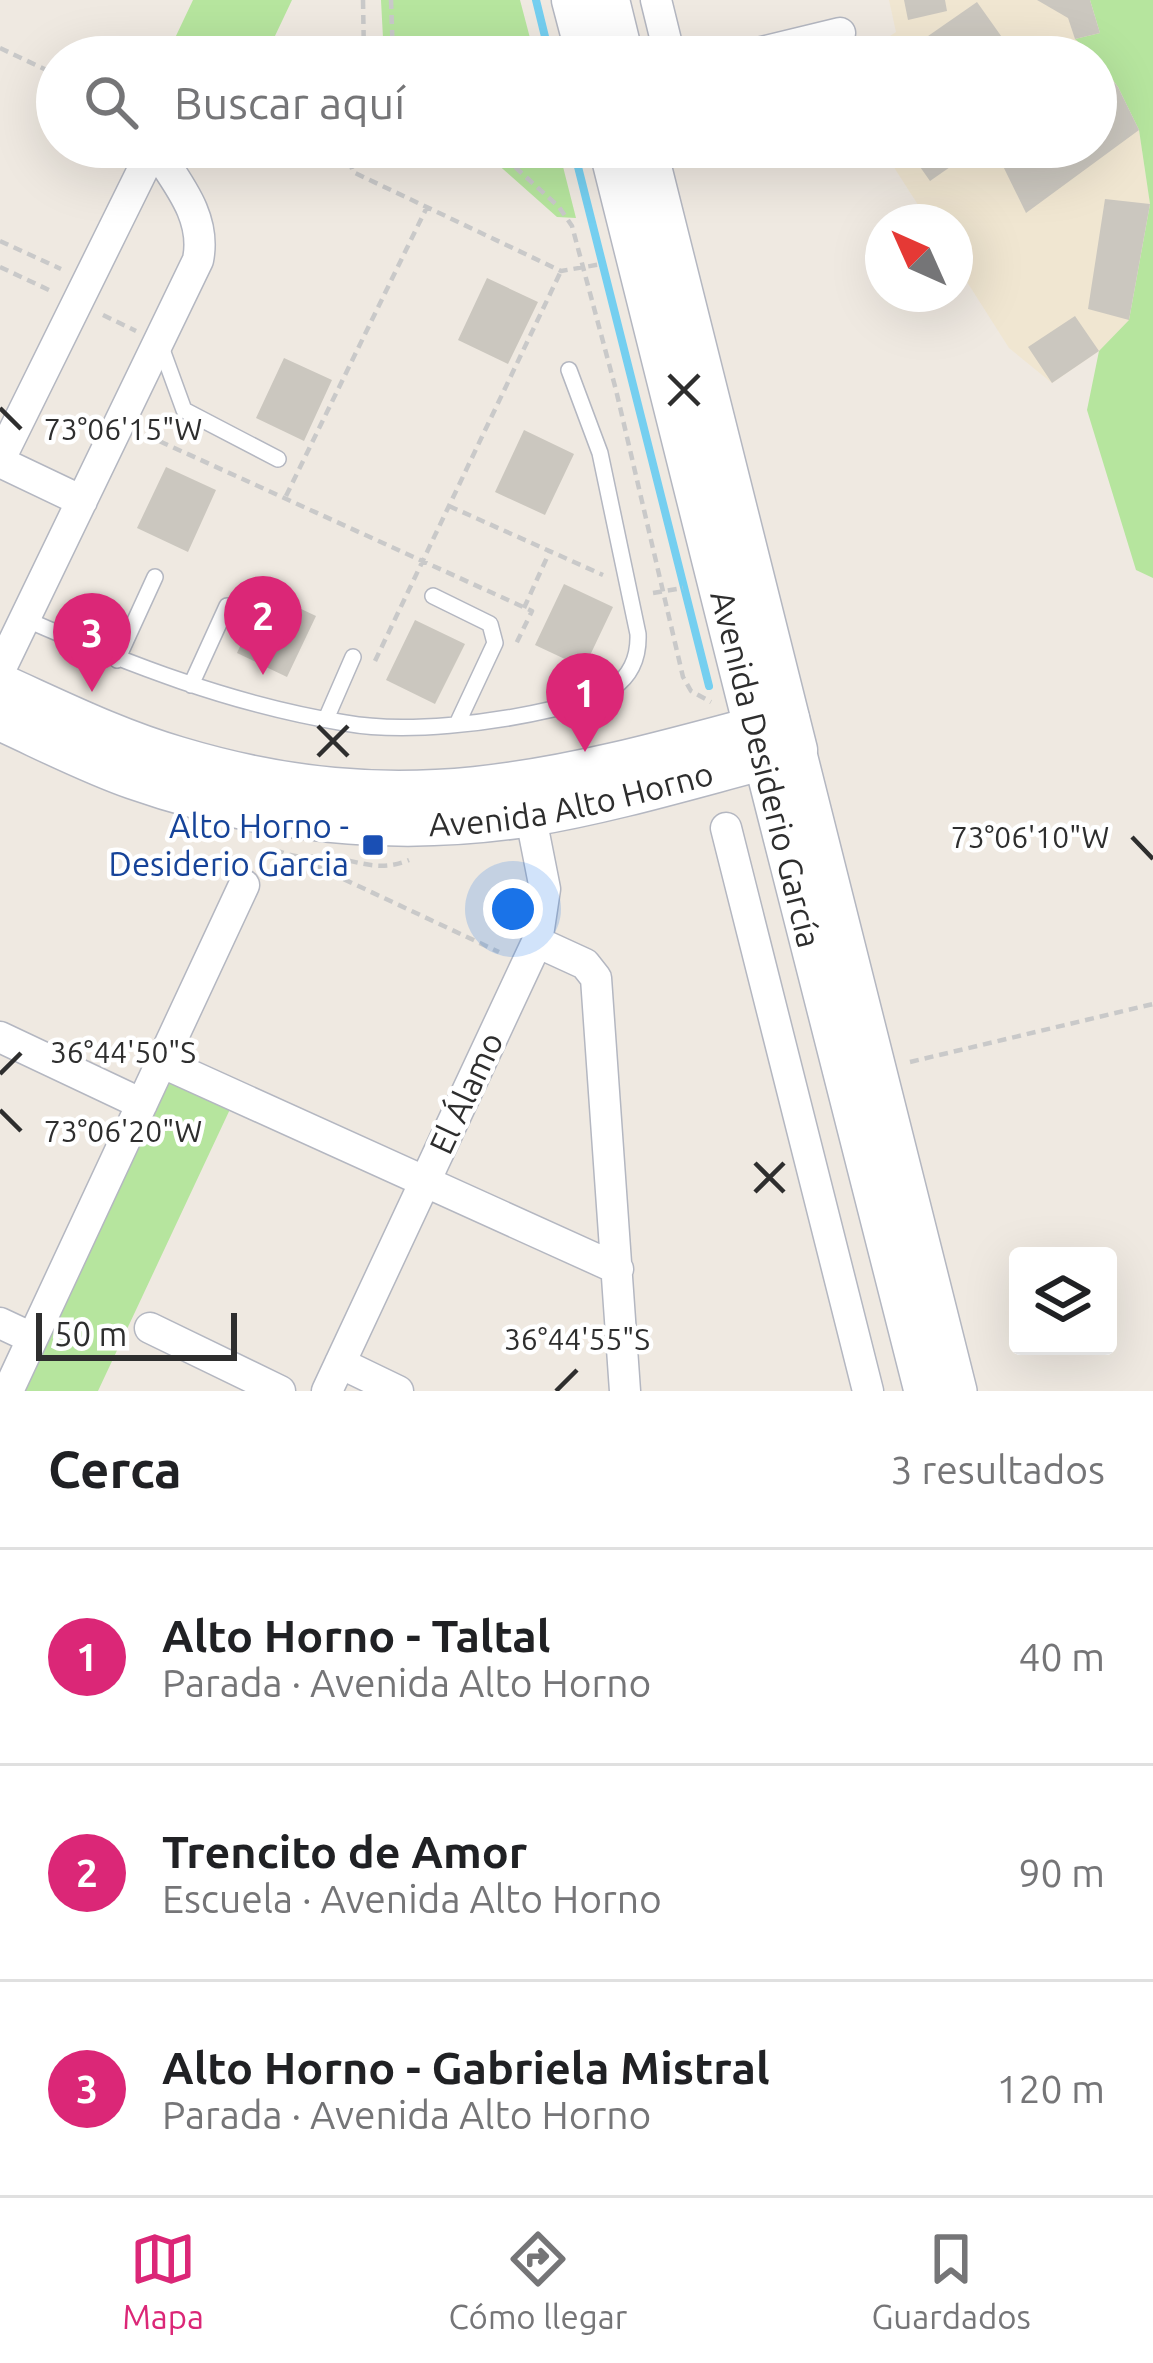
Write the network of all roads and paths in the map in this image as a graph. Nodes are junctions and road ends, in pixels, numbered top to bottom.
1 (363, 0) edge
2 (391, 0) edge
3 (574, 0) edge
4 (608, 0) edge
5 (656, 0) edge
6 (840, 33) dead end
7 (364, 36) edge
8 (392, 36) edge
9 (583, 36) edge
10 (617, 36) edge
11 (665, 36) edge
12 (828, 36) edge
13 (0, 48) edge
14 (36, 65) edge
15 (144, 168) edge
16 (167, 168) edge
17 (350, 168) edge
18 (515, 168) edge
19 (620, 168) edge
20 (646, 168) edge
21 (427, 207) junction
22 (649, 233) junction
23 (0, 241) edge
24 (596, 266) dead end
25 (0, 267) edge
26 (585, 268) junction
27 (561, 271) junction
28 (82, 293) junction
29 (159, 341) junction
30 (569, 370) dead end
31 (119, 423) junction
32 (278, 458) dead end
33 (0, 460) edge
34 (286, 496) junction
35 (82, 501) junction
36 (449, 506) junction
37 (550, 551) junction
38 (423, 562) junction
39 (155, 577) dead end
40 (628, 586) junction
41 (676, 590) dead end
42 (665, 592) junction
43 (433, 596) dead end
44 (227, 606) dead end
45 (524, 608) junction
46 (25, 619) junction
47 (515, 647) dead end
48 (353, 657) dead end
49 (117, 660) junction
50 (374, 663) dead end
51 (0, 670) edge
52 (191, 685) junction
53 (1, 713) edge
54 (326, 719) junction
55 (458, 722) junction
56 (765, 739) junction
57 (528, 799) junction
58 (726, 828) dead end
59 (303, 860) dead end
60 (244, 886) dead end
61 (531, 953) junction
62 (1153, 1004) edge
63 (0, 1037) edge
64 (161, 1062) junction
65 (871, 1095) junction
66 (142, 1104) junction
67 (426, 1180) junction
68 (618, 1269) junction
69 (0, 1323) edge
70 (150, 1328) dead end
71 (32, 1338) junction
72 (334, 1377) edge
73 (8, 1391) edge
74 (280, 1391) edge
75 (398, 1391) edge
76 (625, 1391) edge
77 (868, 1391) edge
78 (924, 1391) edge
79 (957, 1391) edge

1 - 7 path
2 - 8 path
3 - 9 main road
4 - 10 main road
5 - 11 street
6 - 12 street
13 - 14 path
15 - 28 street
16 - 29 street
17 - 21 path
18 - 26 path
19 - 22 main road, Avenida Desiderio García
20 - 22 main road, Avenida Desiderio García
21 - 27 path
21 - 34 path
22 - 56 main road, Avenida Desiderio García
23 - 28 path
24 - 26 path
25 - 28 path
26 - 27 path
26 - 42 path
27 - 36 path
28 - 29 path
28 - 33 street
29 - 31 street
29 - 32 lane
30 - 40 lane
31 - 34 path
31 - 35 street
33 - 35 street
34 - 38 path
35 - 46 street
36 - 37 path
36 - 38 path
37 - 40 path
37 - 45 path
38 - 45 path
38 - 50 path
39 - 49 lane
40 - 42 path
40 - 55 lane
41 - 42 path
42 - 56 path
43 - 55 lane
44 - 52 lane
45 - 47 path
46 - 49 lane
46 - 51 street
48 - 54 lane
49 - 52 lane
52 - 54 lane
53 - 57 main road, Avenida Alto Horno
54 - 55 lane
56 - 57 main road, Avenida Alto Horno
56 - 65 street, Avenida Desiderio García
57 - 61 street, El Álamo
58 - 77 street, Avenida Desiderio García
59 - 61 path
60 - 64 street
61 - 67 street, El Álamo
61 - 68 street
62 - 65 path
63 - 66 street
64 - 66 street
64 - 67 street
65 - 78 street, Avenida Desiderio García
65 - 79 street, Avenida Desiderio García
66 - 71 street
67 - 68 street
67 - 72 street, El Álamo
68 - 76 street
69 - 71 street
70 - 74 street
71 - 73 street
72 - 75 street

